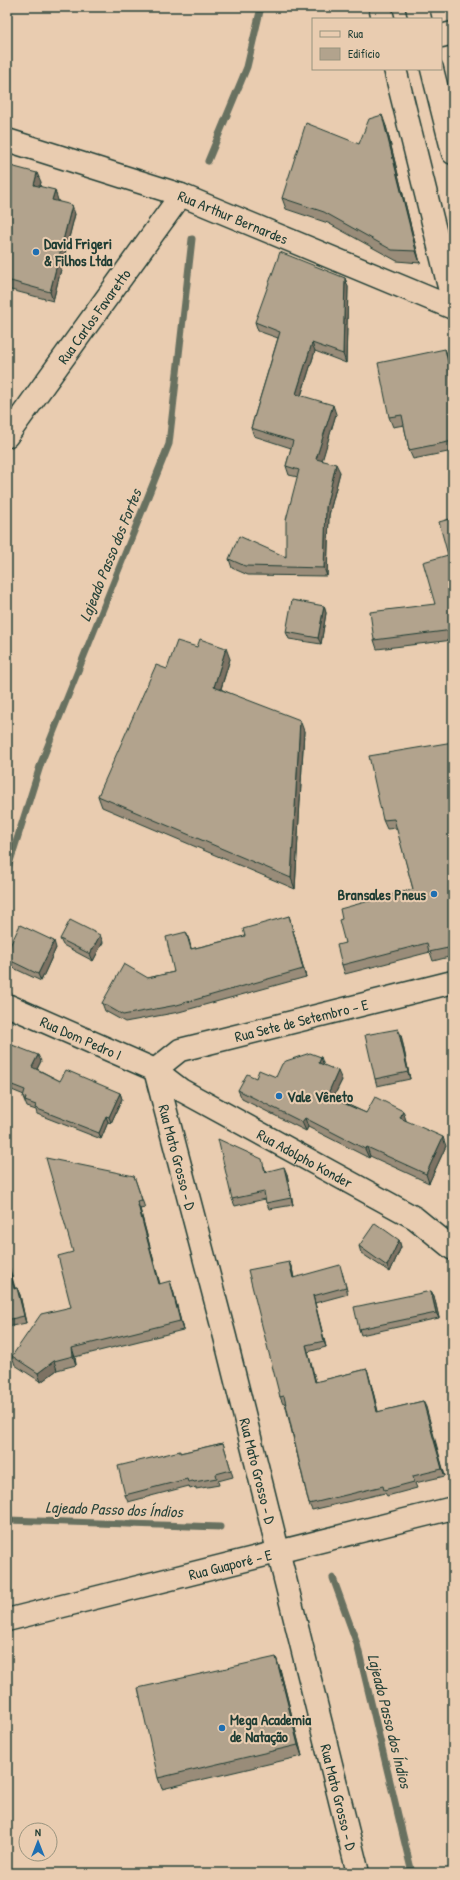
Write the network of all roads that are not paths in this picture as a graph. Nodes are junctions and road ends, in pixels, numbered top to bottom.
1 (380, 7) edge
2 (417, 7) edge
3 (383, 18) edge
4 (420, 18) edge
5 (453, 33) edge
6 (442, 36) edge
7 (395, 70) edge
8 (432, 70) edge
9 (7, 140) edge
10 (453, 154) edge
11 (181, 195) junction
12 (453, 304) edge
13 (453, 308) edge
14 (7, 436) edge
15 (453, 982) edge
16 (7, 1005) edge
17 (156, 1070) junction
18 (453, 1249) edge
19 (453, 1508) edge
20 (278, 1552) junction
21 (7, 1620) edge
22 (358, 1873) edge

1 - 3 street
2 - 4 street
5 - 6 street
7 - 12 street
8 - 10 street
9 - 11 street, Rua Arthur Bernardes
11 - 13 street, Rua Arthur Bernardes
11 - 14 street, Rua Carlos Favaretto
15 - 17 street, Rua Sete de Setembro - E
16 - 17 street, Rua Dom Pedro I
17 - 18 street, Rua Adolpho Konder
17 - 20 street, Rua Mato Grosso - D
19 - 20 street, Rua Guaporé - E
20 - 21 street, Rua Guaporé - E
20 - 22 street, Rua Mato Grosso - D

